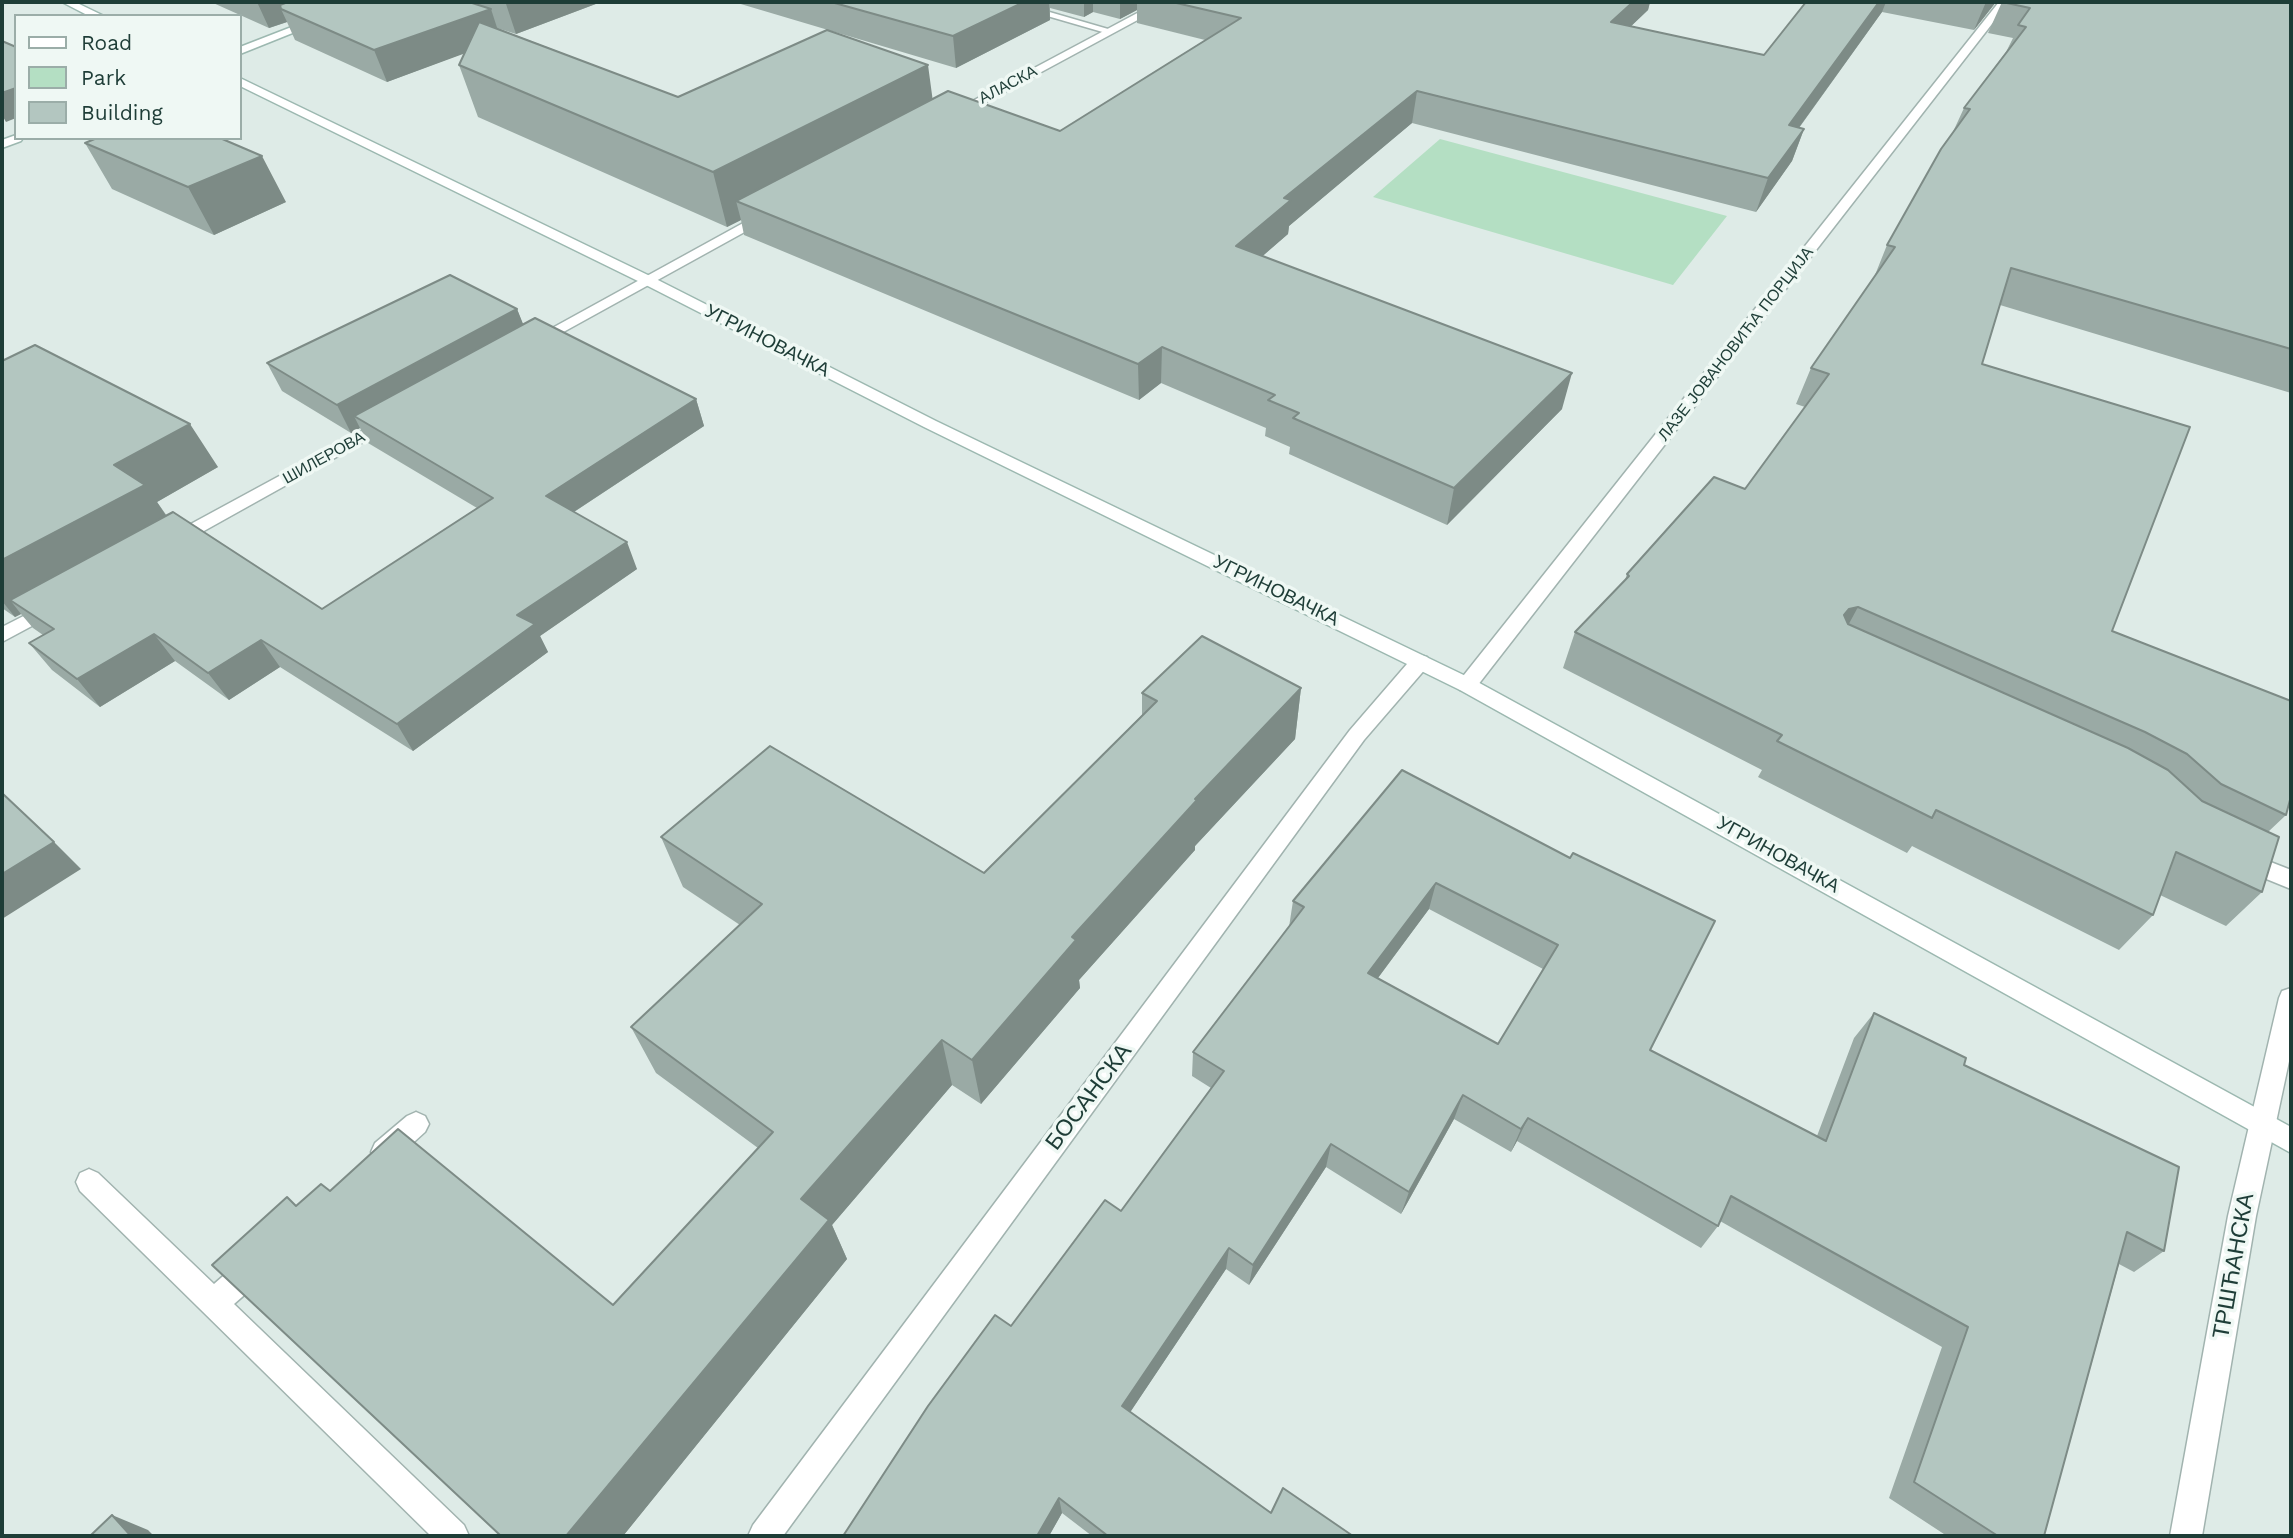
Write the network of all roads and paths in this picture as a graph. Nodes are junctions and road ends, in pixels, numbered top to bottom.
1 (67, 2) edge
2 (365, 2) edge
3 (1004, 2) edge
4 (1166, 2) edge
5 (2004, 2) edge
6 (94, 14) edge
7 (1110, 31) junction
8 (242, 50) edge
9 (242, 83) edge
10 (941, 121) edge
11 (776, 209) edge
12 (648, 280) junction
13 (524, 348) edge
14 (403, 414) edge
15 (160, 548) edge
16 (63, 602) edge
17 (2, 635) edge
18 (1420, 662) junction
19 (1467, 685) junction
20 (2224, 852) edge
21 (2291, 880) edge
22 (2291, 998) edge
23 (416, 1124) dead end
24 (2262, 1124) junction
25 (2291, 1141) edge
26 (366, 1169) edge
27 (89, 1182) dead end
28 (274, 1250) edge
29 (213, 1304) junction
30 (453, 1536) edge
31 (764, 1536) edge
32 (2186, 1536) edge

1 - 6 street
2 - 8 street
3 - 7 street
4 - 7 street, АЛАСКА
5 - 19 street, ЛАЗЕ ЈОВАНОВИЋА ПОРЦИЈА
7 - 10 street, АЛАСКА
9 - 12 street, УГРИНОВАЧКА
11 - 12 street
12 - 13 street
12 - 18 street, УГРИНОВАЧКА
14 - 15 street, ШИЛЕРОВА
16 - 17 street
18 - 19 street, УГРИНОВАЧКА
18 - 31 street, БОСАНСКА
19 - 24 street, УГРИНОВАЧКА
20 - 21 street
22 - 24 street, ТРШЋАНСКА
23 - 26 street
24 - 25 street, УГРИНОВАЧКА
24 - 32 street, ТРШЋАНСКА
27 - 29 street
28 - 29 street
29 - 30 street

